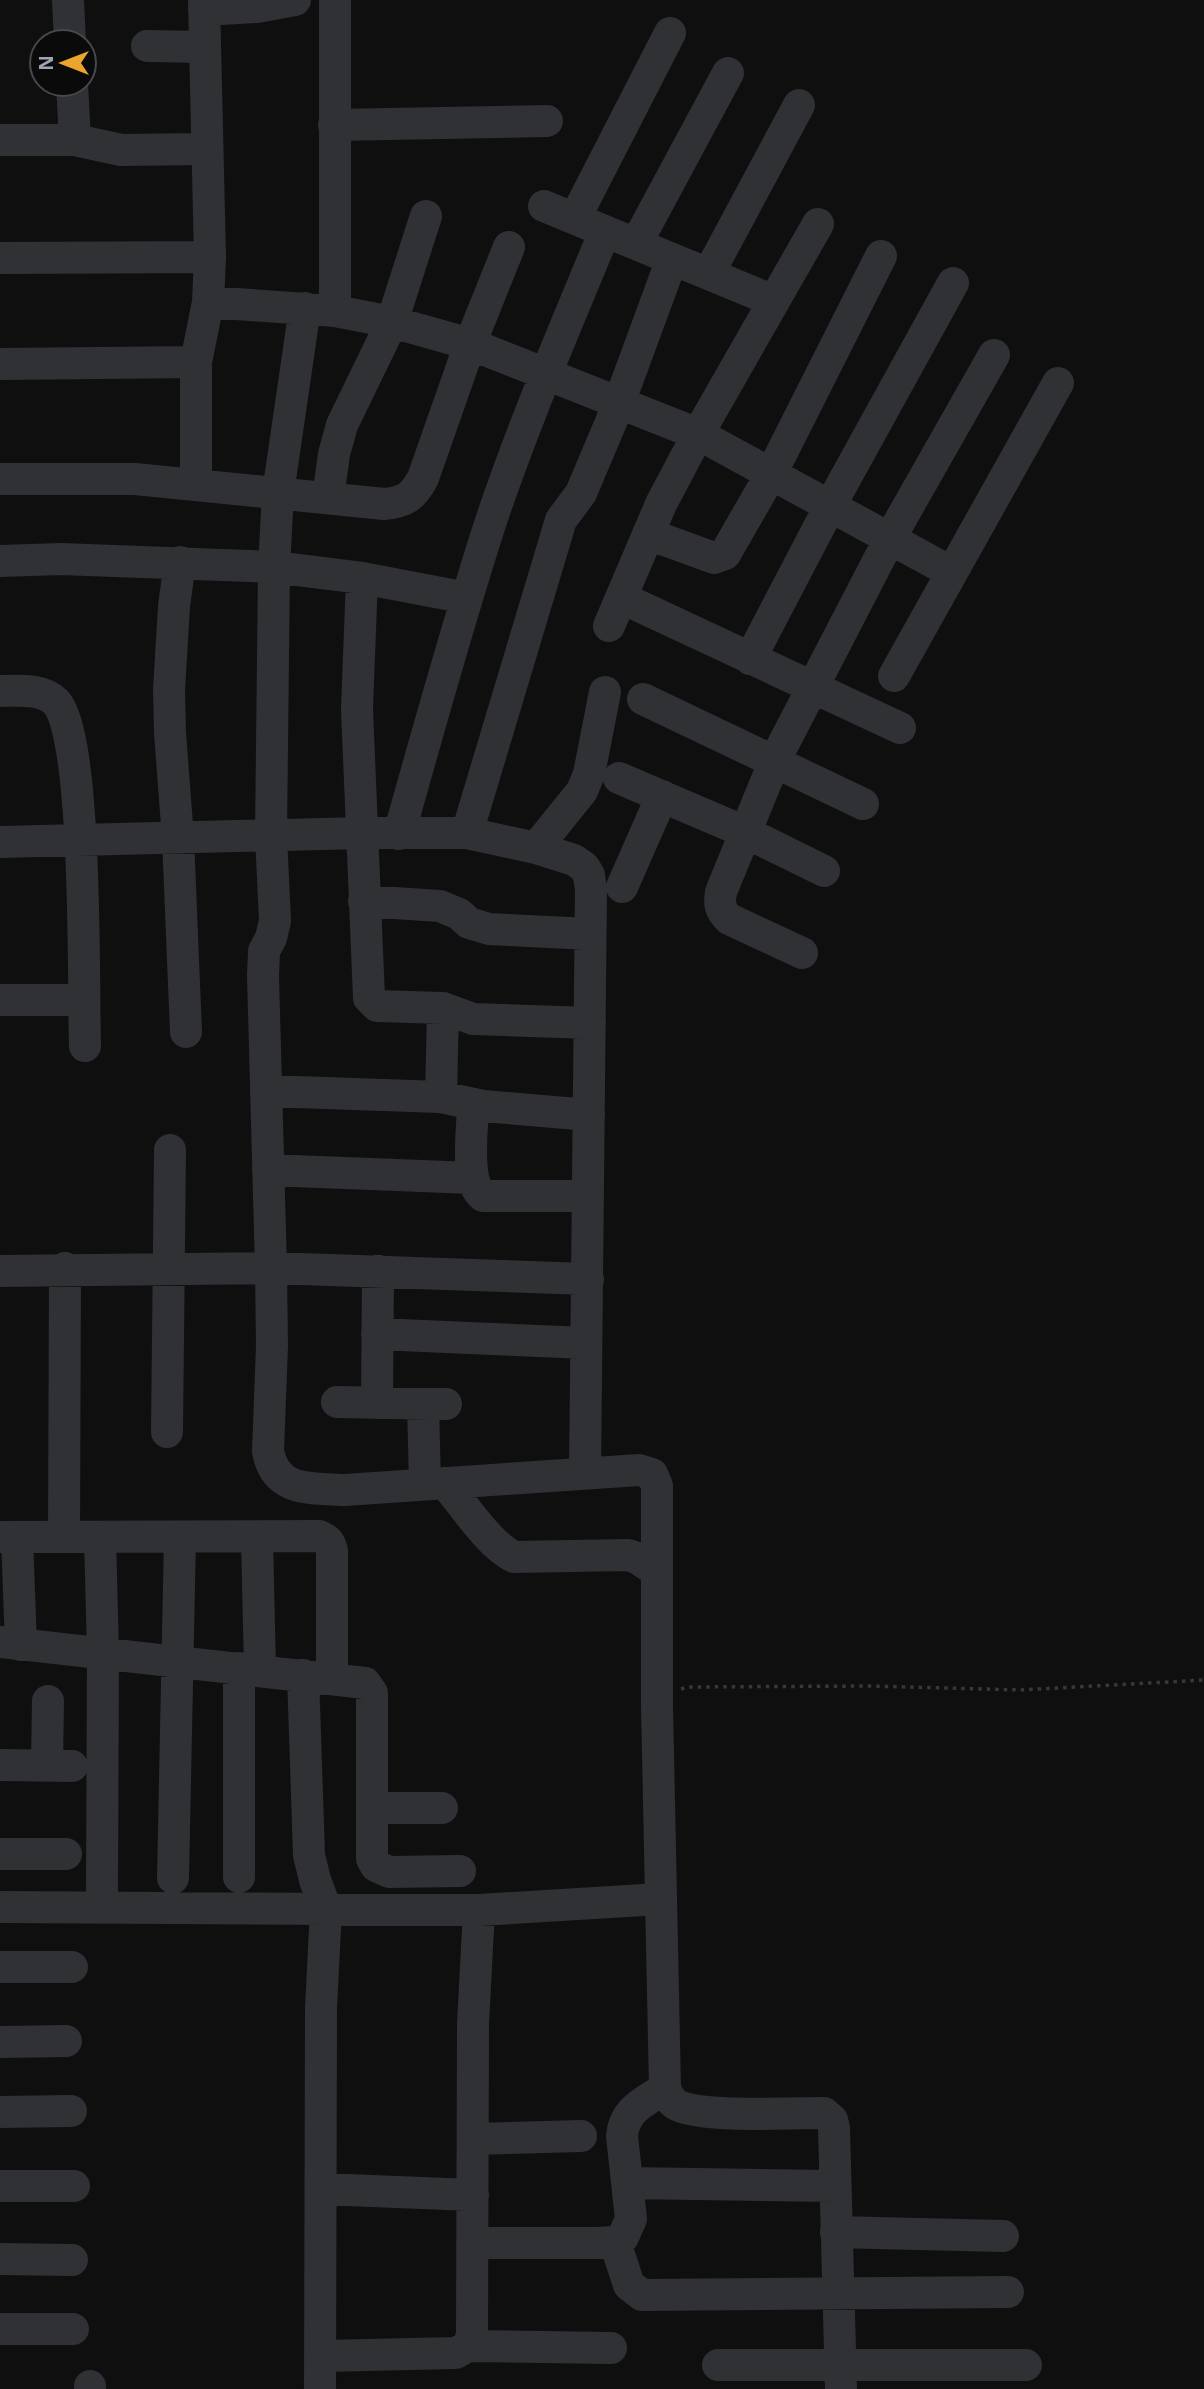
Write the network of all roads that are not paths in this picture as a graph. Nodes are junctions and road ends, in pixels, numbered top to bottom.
1 (68, 0) edge
2 (295, 0) edge
3 (335, 0) edge
4 (204, 5) edge
5 (69, 28) edge
6 (670, 33) dead end
7 (147, 46) dead end
8 (205, 47) junction
9 (728, 72) dead end
10 (73, 98) edge
11 (799, 105) dead end
12 (547, 121) dead end
13 (334, 125) junction
14 (0, 140) edge
15 (75, 140) junction
16 (206, 149) junction
17 (544, 206) dead end
18 (426, 216) dead end
19 (575, 218) junction
20 (818, 224) dead end
21 (605, 231) junction
22 (636, 244) junction
23 (509, 247) dead end
24 (881, 256) dead end
25 (210, 257) junction
26 (0, 258) edge
27 (672, 258) junction
28 (709, 273) junction
29 (953, 283) dead end
30 (774, 301) junction
31 (208, 302) junction
32 (320, 309) junction
33 (392, 322) junction
34 (470, 344) junction
35 (994, 355) dead end
36 (196, 362) junction
37 (0, 364) edge
38 (546, 374) junction
39 (1058, 383) dead end
40 (619, 403) junction
41 (698, 434) junction
42 (771, 474) junction
43 (0, 479) edge
44 (196, 484) junction
45 (278, 493) junction
46 (328, 498) junction
47 (830, 506) junction
48 (648, 534) junction
49 (889, 540) junction
50 (0, 561) edge
51 (180, 562) junction
52 (274, 567) junction
53 (951, 572) junction
54 (362, 578) junction
55 (467, 598) junction
56 (622, 598) junction
57 (609, 626) dead end
58 (750, 659) junction
59 (894, 676) dead end
60 (812, 688) junction
61 (0, 691) edge
62 (605, 692) dead end
63 (643, 699) dead end
64 (900, 729) dead end
65 (775, 761) junction
66 (619, 778) dead end
67 (662, 796) junction
68 (863, 804) dead end
69 (745, 832) junction
70 (361, 833) junction
71 (399, 834) junction
72 (467, 834) junction
73 (271, 836) junction
74 (178, 838) junction
75 (80, 840) junction
76 (0, 842) edge
77 (536, 848) junction
78 (824, 871) dead end
79 (622, 887) dead end
80 (364, 901) junction
81 (590, 934) junction
82 (802, 953) dead end
83 (0, 1000) edge
84 (84, 1000) junction
85 (443, 1008) junction
86 (590, 1023) junction
87 (186, 1032) dead end
88 (85, 1046) dead end
89 (266, 1091) junction
90 (442, 1097) junction
91 (473, 1104) junction
92 (589, 1115) junction
93 (170, 1150) dead end
94 (268, 1170) junction
95 (472, 1178) junction
96 (588, 1196) junction
97 (65, 1268) junction
98 (168, 1268) junction
99 (271, 1268) junction
100 (0, 1270) edge
101 (377, 1271) junction
102 (587, 1279) junction
103 (377, 1335) junction
104 (586, 1343) junction
105 (337, 1402) dead end
106 (377, 1403) junction
107 (167, 1432) dead end
108 (585, 1473) junction
109 (435, 1484) junction
110 (9, 1537) edge
111 (64, 1537) junction
112 (100, 1537) junction
113 (180, 1537) junction
114 (257, 1537) junction
115 (657, 1571) junction
116 (10, 1644) edge
117 (103, 1653) junction
118 (179, 1662) junction
119 (250, 1669) junction
120 (317, 1676) junction
121 (48, 1701) dead end
122 (0, 1765) edge
123 (372, 1808) junction
124 (442, 1808) dead end
125 (0, 1854) edge
126 (66, 1854) dead end
127 (460, 1871) dead end
128 (239, 1877) dead end
129 (173, 1878) dead end
130 (103, 1894) dead end
131 (660, 1899) junction
132 (0, 1907) edge
133 (326, 1909) junction
134 (479, 1910) junction
135 (0, 1967) edge
136 (72, 1967) dead end
137 (66, 2041) dead end
138 (0, 2042) edge
139 (665, 2088) junction
140 (71, 2111) dead end
141 (0, 2112) edge
142 (581, 2136) dead end
143 (474, 2139) junction
144 (627, 2183) junction
145 (0, 2186) edge
146 (74, 2186) dead end
147 (835, 2186) junction
148 (321, 2189) junction
149 (472, 2195) junction
150 (836, 2232) junction
151 (1003, 2236) dead end
152 (615, 2242) junction
153 (472, 2243) junction
154 (0, 2259) edge
155 (72, 2260) dead end
156 (838, 2292) junction
157 (1008, 2292) dead end
158 (0, 2329) edge
159 (73, 2329) dead end
160 (468, 2346) junction
161 (611, 2348) dead end
162 (322, 2356) junction
163 (718, 2365) dead end
164 (1026, 2365) dead end
165 (840, 2376) edge
166 (993, 2377) edge
167 (320, 2389) edge

1 - 5 street
2 - 4 street
3 - 13 street
4 - 8 street
6 - 19 street
7 - 8 street
8 - 16 street
9 - 22 street
10 - 15 street
11 - 28 street
12 - 13 street
13 - 32 street
14 - 15 street
15 - 16 street
16 - 25 street
17 - 19 street
18 - 33 street
19 - 21 street
20 - 30 street
21 - 22 street
21 - 38 street
22 - 27 street
23 - 34 street
24 - 42 street
25 - 26 street
25 - 31 street
27 - 28 street
27 - 40 street
28 - 30 street
29 - 47 street
30 - 41 street
31 - 32 street
31 - 36 street
32 - 33 street
32 - 45 street
33 - 34 street
33 - 46 street
34 - 38 street
34 - 46 street
35 - 49 street
36 - 37 street
36 - 44 street
38 - 40 street
38 - 55 street
39 - 53 street
40 - 41 street
40 - 72 street
41 - 42 street
41 - 48 street
42 - 47 street
42 - 48 street
43 - 44 street
44 - 45 street
45 - 46 street
45 - 52 street
47 - 49 street
47 - 58 street
48 - 56 street
49 - 53 street
49 - 60 street
50 - 51 street
51 - 52 street
51 - 74 street
52 - 54 street
52 - 73 street
53 - 59 street
54 - 55 street
54 - 70 street
55 - 71 street
56 - 57 street
56 - 58 street
58 - 60 street
60 - 64 street
60 - 65 street
61 - 75 street
62 - 77 street
63 - 65 street
65 - 68 street
65 - 69 street
66 - 67 street
67 - 69 street
67 - 79 street
69 - 78 street
69 - 82 street
70 - 71 street
70 - 73 street
70 - 80 street
71 - 72 street
72 - 77 street
73 - 74 street
73 - 89 street
74 - 75 street
74 - 87 street
75 - 76 street
75 - 84 street
77 - 81 street
80 - 81 street
80 - 85 street
81 - 86 street
83 - 84 street
84 - 88 street
85 - 86 street
85 - 90 street
86 - 92 street
89 - 90 street
89 - 94 street
90 - 91 street
91 - 92 street
91 - 95 street
92 - 96 street
93 - 98 street
94 - 95 street
94 - 99 street
95 - 96 street
96 - 102 street
97 - 98 street
97 - 100 street
97 - 111 street
98 - 99 street
98 - 107 street
99 - 101 street
99 - 109 street
101 - 102 street
101 - 103 street
102 - 104 street
103 - 104 street
103 - 106 street
104 - 108 street
105 - 106 street
106 - 109 street
108 - 109 street
108 - 115 street
109 - 115 street
110 - 111 street
110 - 116 street
111 - 112 street
112 - 113 street
112 - 117 street
113 - 114 street
113 - 118 street
114 - 119 street
114 - 120 street
115 - 131 street
116 - 117 street
117 - 118 street
117 - 130 street
118 - 119 street
118 - 129 street
119 - 120 street
119 - 128 street
120 - 123 street
120 - 133 street
121 - 122 street
123 - 124 street
123 - 127 street
125 - 126 street
131 - 134 street
131 - 139 street
132 - 133 street
133 - 134 street
133 - 148 street
134 - 143 street
135 - 136 street
137 - 138 street
139 - 144 street
139 - 147 street
140 - 141 street
142 - 143 street
143 - 149 street
144 - 147 street
144 - 152 street
145 - 146 street
147 - 150 street
148 - 149 street
148 - 162 street
149 - 153 street
150 - 151 street
150 - 156 street
152 - 153 street
152 - 156 street
153 - 160 street
154 - 155 street
156 - 157 street
156 - 165 street
158 - 159 street
160 - 161 street
160 - 162 street
162 - 167 street
163 - 165 street
164 - 166 street
165 - 166 street

